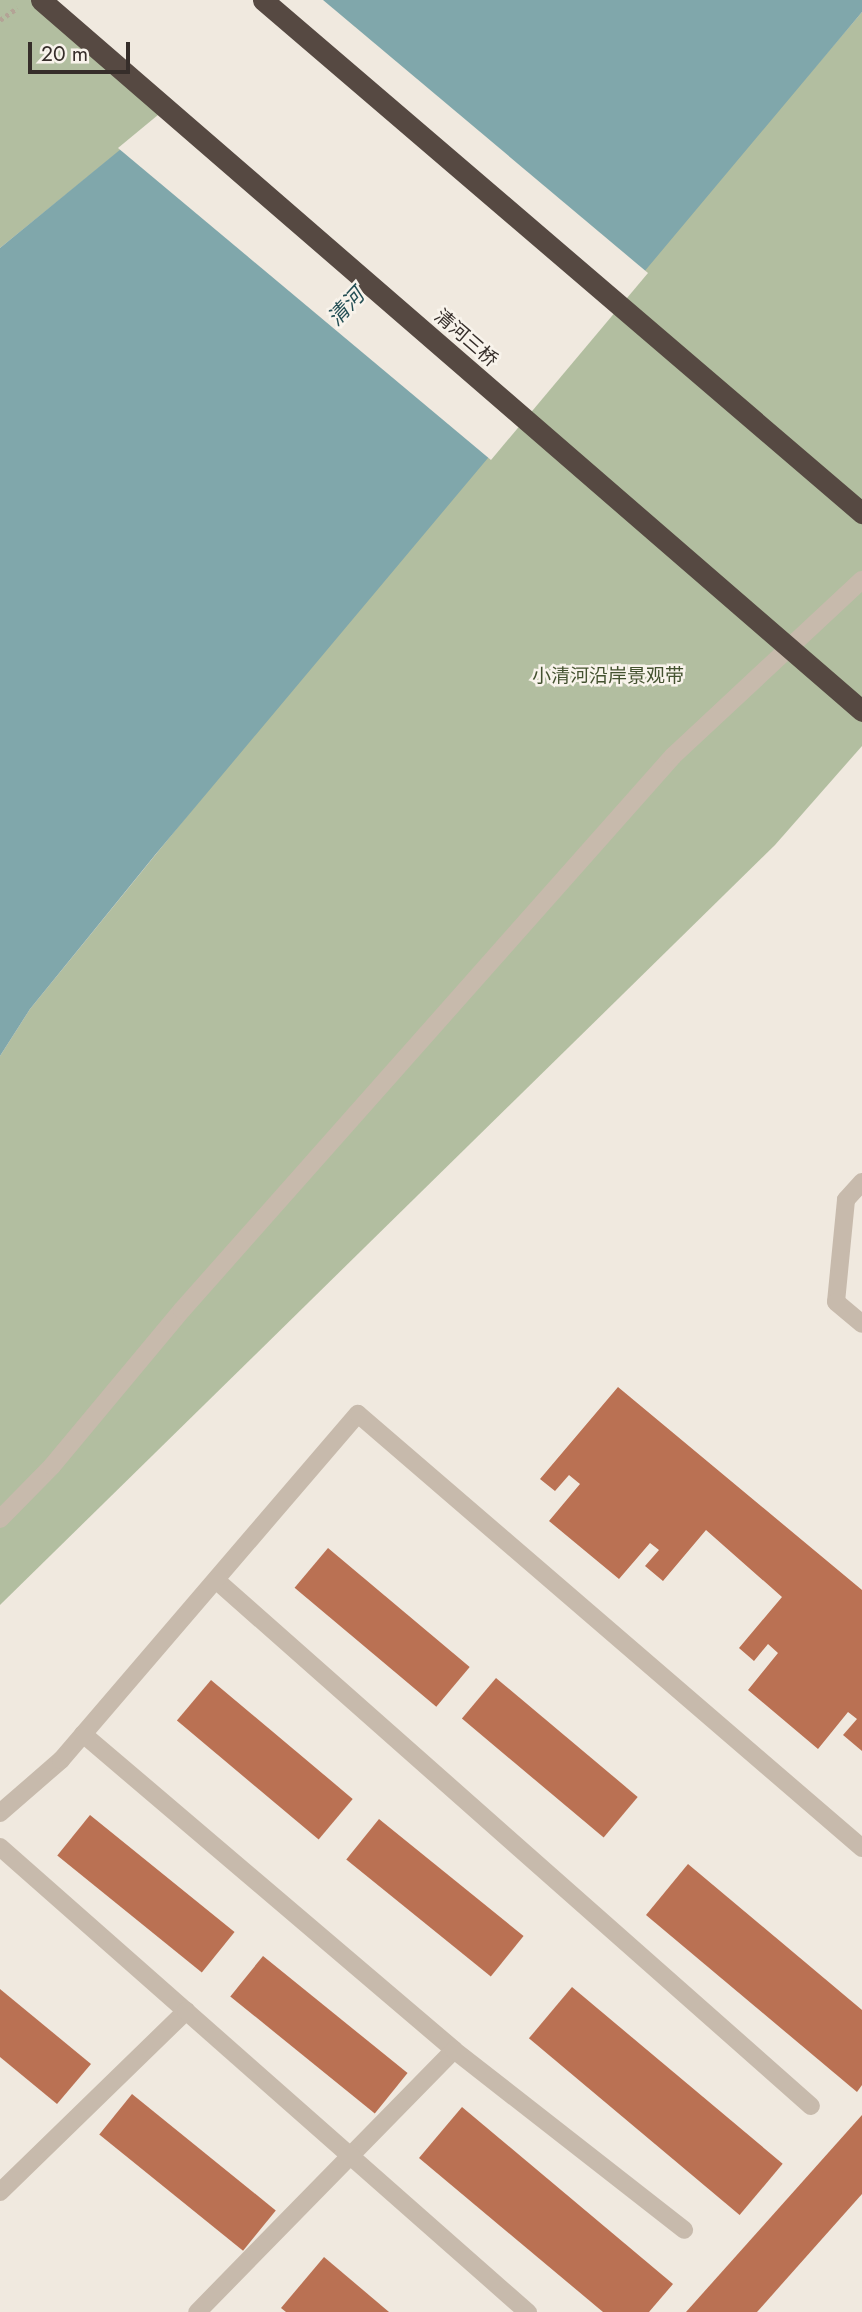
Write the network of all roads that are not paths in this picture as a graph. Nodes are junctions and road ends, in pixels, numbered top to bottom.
1 (41, 0) edge
2 (263, 0) edge
3 (862, 513) edge
4 (862, 580) edge
5 (862, 711) edge
6 (862, 1182) edge
7 (862, 1324) edge
8 (0, 1519) edge
9 (216, 1580) junction
10 (83, 1734) junction
11 (0, 1813) edge
12 (0, 1847) edge
13 (862, 1848) edge
14 (186, 2011) junction
15 (454, 2050) junction
16 (811, 2106) dead end
17 (350, 2156) junction
18 (0, 2192) edge
19 (684, 2230) dead end
20 (197, 2312) edge
21 (528, 2312) edge

1 - 5 highway, 清河三桥, bridge
2 - 3 highway
4 - 8 street
6 - 7 street
9 - 10 street
9 - 13 street
9 - 16 street
10 - 11 street
10 - 15 street
12 - 14 street
14 - 17 street
14 - 18 street
15 - 17 street
15 - 19 street
17 - 20 street
17 - 21 street

